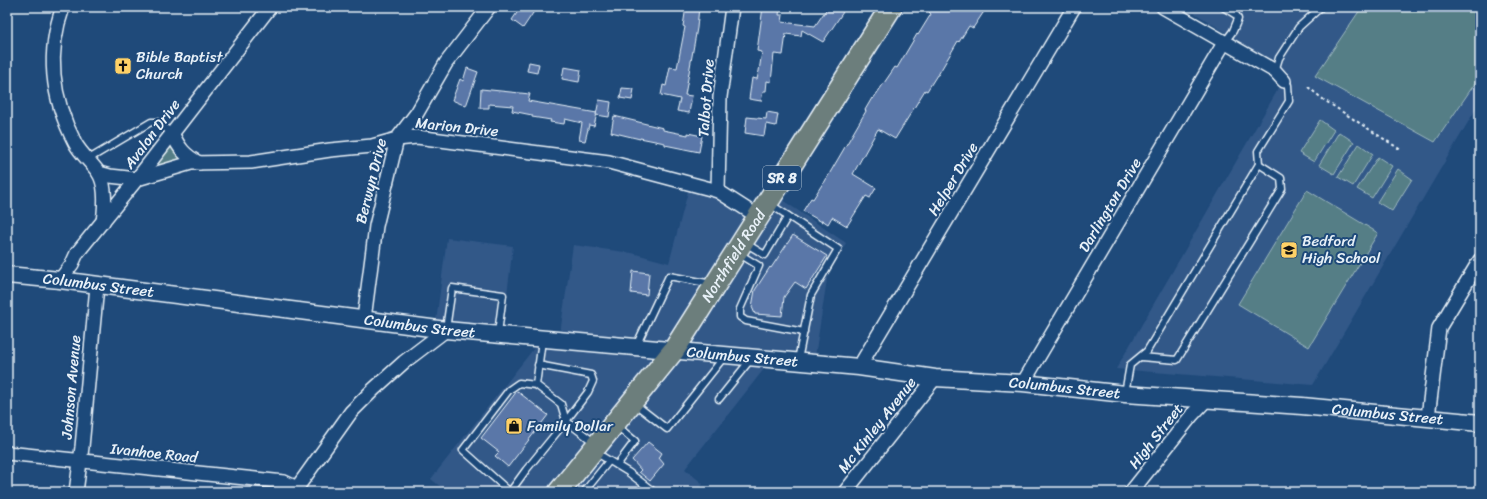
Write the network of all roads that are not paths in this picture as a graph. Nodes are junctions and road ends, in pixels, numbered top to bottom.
1 (63, 7) edge
2 (270, 7) edge
3 (489, 7) edge
4 (732, 7) edge
5 (891, 7) edge
6 (1074, 7) edge
7 (1163, 7) edge
8 (1224, 7) edge
9 (1320, 7) edge
10 (1224, 43) junction
11 (1279, 76) junction
12 (172, 133) junction
13 (397, 139) junction
14 (87, 160) junction
15 (199, 163) junction
16 (1259, 164) junction
17 (99, 173) junction
18 (137, 179) junction
19 (718, 191) junction
20 (762, 209) junction
21 (788, 216) junction
22 (102, 222) junction
23 (739, 247) junction
24 (1480, 260) edge
25 (7, 274) edge
26 (60, 280) junction
27 (715, 285) junction
28 (97, 286) junction
29 (364, 319) junction
30 (446, 330) junction
31 (804, 332) junction
32 (498, 335) junction
33 (542, 338) junction
34 (636, 346) junction
35 (674, 350) junction
36 (725, 355) junction
37 (1141, 357) junction
38 (752, 358) junction
39 (798, 362) junction
40 (538, 365) junction
41 (859, 367) junction
42 (935, 378) junction
43 (1023, 383) junction
44 (536, 385) junction
45 (1125, 394) junction
46 (719, 399) dead end
47 (1206, 400) junction
48 (632, 402) junction
49 (1428, 418) junction
50 (566, 421) junction
51 (614, 424) junction
52 (1480, 424) edge
53 (599, 452) junction
54 (7, 453) edge
55 (80, 461) junction
56 (616, 465) junction
57 (563, 489) edge
58 (296, 490) edge
59 (76, 492) edge
60 (510, 492) edge
61 (584, 492) edge
62 (654, 492) edge
63 (845, 492) edge
64 (1131, 492) edge

1 - 14 street
2 - 12 street, Avalon Drive
3 - 13 street, Berwyn Drive
4 - 19 street, Talbot Drive
5 - 20 main road, Northfield Road / SR 8
6 - 41 street, Helper Drive
7 - 10 street
8 - 10 lane
9 - 11 lane
10 - 11 street
10 - 43 street, Darlington Drive
11 - 16 lane
12 - 14 lane
12 - 15 street
12 - 18 street, Avalon Drive
13 - 15 street, Marion Drive
13 - 19 street, Marion Drive
13 - 29 street, Berwyn Drive
14 - 17 street
15 - 18 street, Marion Drive
16 - 37 lane
16 - 37 lane
17 - 18 street, Marion Drive
17 - 22 street
18 - 22 street, Avalon Drive
19 - 20 street, Marion Drive
20 - 21 lane
20 - 23 main road, Northfield Road / SR 8
21 - 23 lane
21 - 31 lane
22 - 26 street, Avalon Drive
23 - 27 main road, Northfield Road / SR 8
23 - 31 lane
24 - 49 street
25 - 26 street, Columbus Street
26 - 28 street, Columbus Street
27 - 34 lane
27 - 35 main road, Northfield Road / SR 8
28 - 29 street, Columbus Street
28 - 55 street, Johnson Avenue
29 - 30 street, Columbus Street
30 - 32 street, Columbus Street
30 - 32 lane
30 - 58 street
31 - 39 lane
32 - 33 street, Columbus Street
33 - 34 street, Columbus Street
33 - 40 lane
34 - 35 street, Columbus Street
35 - 36 street, Columbus Street
35 - 48 main road, Northfield Road / SR 8
36 - 38 street, Columbus Street
36 - 48 lane
37 - 45 lane
38 - 39 street, Columbus Street
38 - 46 lane
39 - 41 street, Columbus Street
40 - 44 lane
40 - 50 lane
41 - 42 street, Columbus Street
42 - 43 street, Columbus Street
42 - 63 street, Mc Kinley Avenue
43 - 45 street, Columbus Street
44 - 50 lane
44 - 60 lane
45 - 47 street, Columbus Street
47 - 49 street, Columbus Street
47 - 64 street, High Street
48 - 51 main road, Northfield Road / SR 8
49 - 52 street, Columbus Street
50 - 53 lane
50 - 60 lane
51 - 53 main road, Northfield Road / SR 8
51 - 56 lane
53 - 56 lane
53 - 57 main road, Northfield Road / SR 8
53 - 61 lane
54 - 55 street, Ivanhoe Road
55 - 58 street, Ivanhoe Road
55 - 59 street, Johnson Avenue
56 - 62 lane

